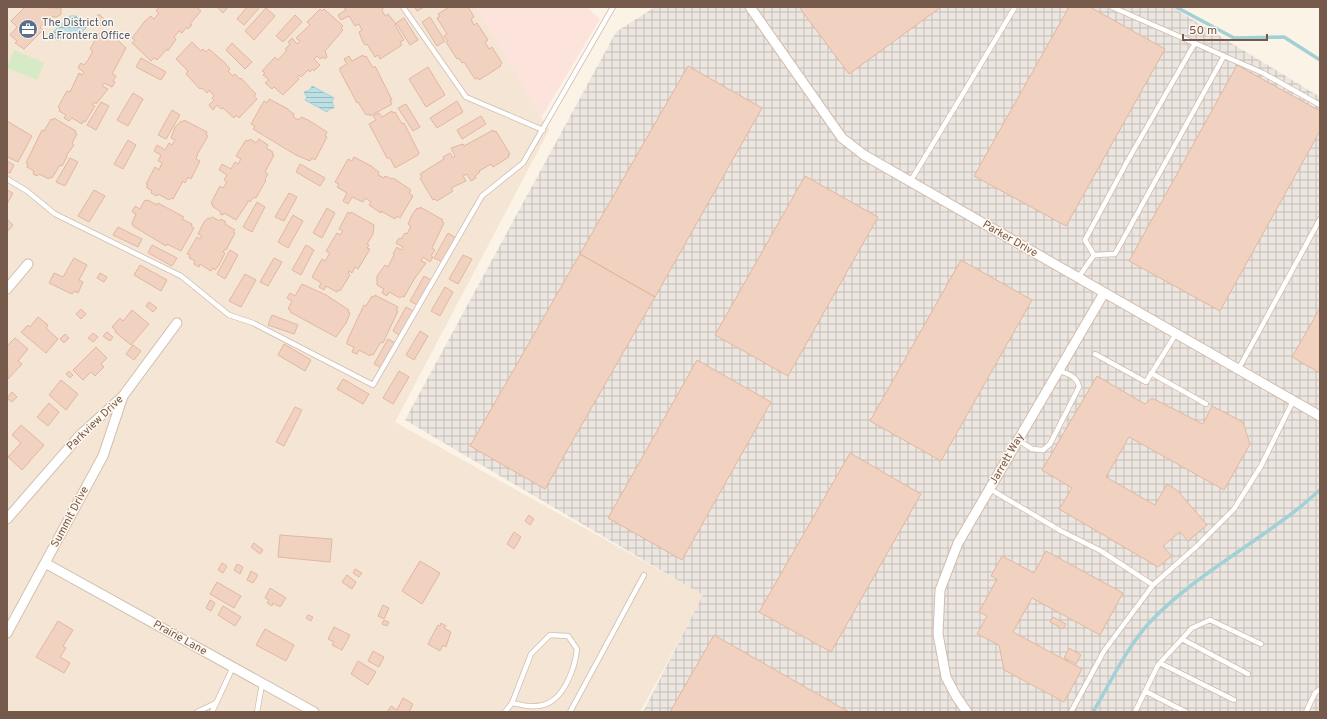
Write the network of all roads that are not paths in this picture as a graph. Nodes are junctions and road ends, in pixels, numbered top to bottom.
1 (403, 7) edge
2 (612, 7) edge
3 (750, 7) edge
4 (1015, 7) edge
5 (1112, 7) edge
6 (1195, 43) junction
7 (1224, 56) junction
8 (1320, 105) edge
9 (543, 130) junction
10 (7, 179) edge
11 (910, 182) junction
12 (1320, 219) edge
13 (1094, 255) junction
14 (28, 264) dead end
15 (1078, 278) junction
16 (7, 289) edge
17 (1104, 293) junction
18 (177, 323) dead end
19 (1176, 334) junction
20 (1095, 354) dead end
21 (1059, 370) junction
22 (1238, 370) junction
23 (1151, 373) junction
24 (123, 396) junction
25 (1293, 401) junction
26 (1206, 404) dead end
27 (1320, 416) edge
28 (1018, 440) junction
29 (990, 489) junction
30 (7, 519) edge
31 (45, 563) junction
32 (644, 576) dead end
33 (1153, 585) junction
34 (7, 633) edge
35 (1182, 639) junction
36 (1261, 644) dead end
37 (1160, 663) junction
38 (233, 667) junction
39 (1248, 674) dead end
40 (262, 684) junction
41 (1320, 689) edge
42 (1145, 691) junction
43 (1234, 700) dead end
44 (216, 703) junction
45 (512, 703) junction
46 (197, 712) edge
47 (212, 712) edge
48 (257, 712) edge
49 (314, 712) edge
50 (506, 712) edge
51 (570, 712) edge
52 (967, 712) edge
53 (1071, 712) edge
54 (1135, 712) edge
55 (1186, 712) edge
56 (1306, 712) edge

1 - 9 lane
2 - 9 lane
3 - 11 street, Parker Drive
4 - 11 lane
5 - 6 lane
6 - 7 lane
6 - 13 lane
7 - 8 lane
7 - 13 lane
9 - 10 lane
11 - 15 street, Parker Drive
12 - 22 lane
13 - 15 lane
14 - 16 street
15 - 17 street, Parker Drive
17 - 19 street, Parker Drive
17 - 21 street, Jarrett Way
18 - 24 street, Parkview Drive
19 - 22 street, Parker Drive
19 - 23 lane
20 - 23 lane
21 - 28 street, Jarrett Way
21 - 28 lane
22 - 25 street, Parker Drive
23 - 26 lane
24 - 30 street, Parkview Drive
24 - 31 street, Summit Drive
25 - 27 street, Parker Drive
25 - 33 lane
28 - 29 street, Jarrett Way
29 - 33 lane
29 - 52 street, Jarrett Way
31 - 34 street, Summit Drive
31 - 38 street, Prairie Lane
32 - 51 lane
33 - 53 lane
35 - 36 lane
35 - 37 lane
35 - 39 lane
37 - 42 lane
37 - 43 lane
38 - 40 street, Prairie Lane
38 - 44 lane
40 - 48 lane
40 - 49 street, Prairie Lane
41 - 56 lane
42 - 54 lane
42 - 55 lane
44 - 46 lane
44 - 47 lane
45 - 45 lane
45 - 50 lane

